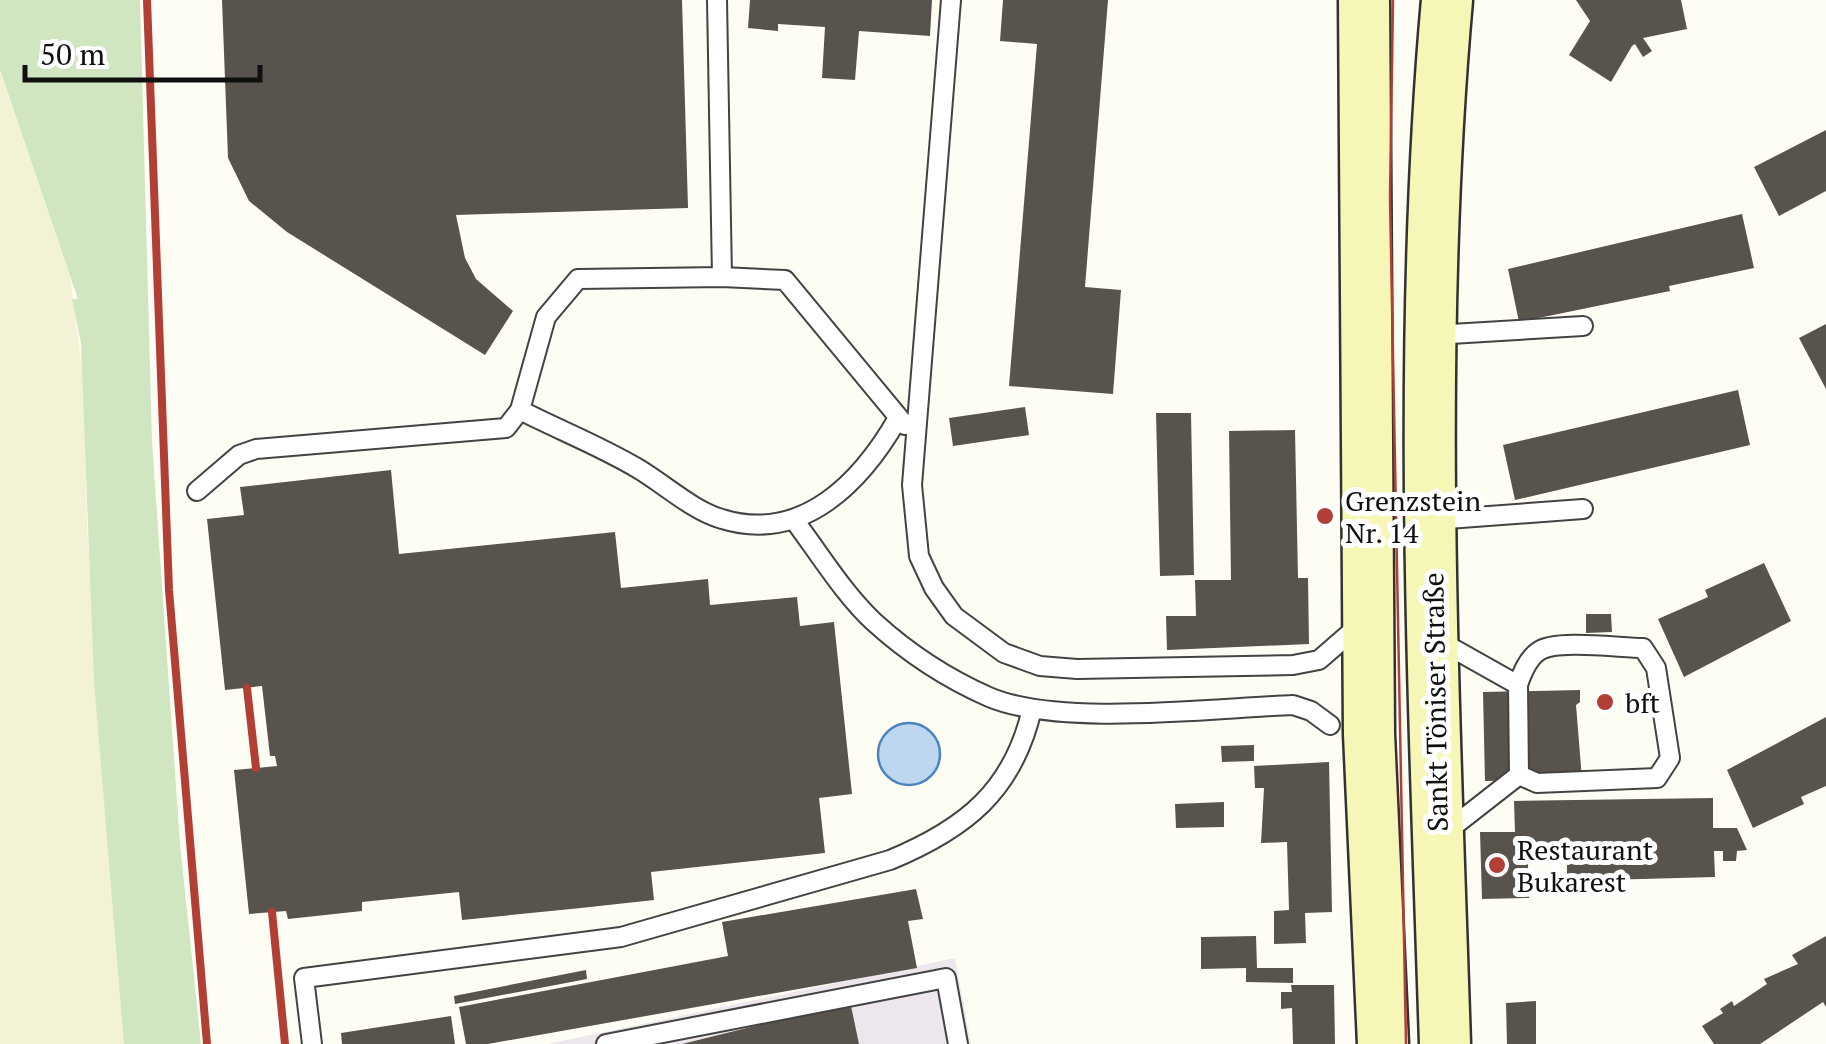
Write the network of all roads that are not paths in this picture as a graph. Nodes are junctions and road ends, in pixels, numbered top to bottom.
1 (716, 0) edge
2 (952, 0) edge
3 (1364, 0) edge
4 (1452, 2) edge
5 (722, 277) junction
6 (1583, 326) dead end
7 (1430, 336) junction
8 (520, 410) junction
9 (898, 418) junction
10 (914, 438) junction
11 (197, 491) dead end
12 (1583, 509) dead end
13 (794, 520) junction
14 (1431, 520) junction
15 (1369, 609) junction
16 (1434, 638) junction
17 (1518, 685) junction
18 (1032, 709) junction
19 (1330, 726) dead end
20 (1519, 775) junction
21 (1438, 839) junction
22 (312, 1044) edge
23 (606, 1044) edge
24 (958, 1044) edge
25 (1382, 1044) edge
26 (1445, 1044) edge

1 - 5 lane
2 - 10 lane
3 - 15 main road
4 - 7 main road, Sankt Töniser Straße
5 - 8 lane
5 - 9 lane
6 - 7 lane
7 - 14 main road, Sankt Töniser Straße
8 - 11 lane
8 - 13 lane
9 - 10 lane
9 - 13 lane
10 - 15 lane
12 - 14 lane
13 - 18 lane
14 - 16 main road, Sankt Töniser Straße
15 - 25 main road
16 - 17 lane
16 - 21 main road, Sankt Töniser Straße
17 - 20 lane
17 - 20 lane
18 - 19 lane
18 - 22 lane
20 - 21 lane
21 - 26 main road, Sankt Töniser Straße
23 - 24 lane

